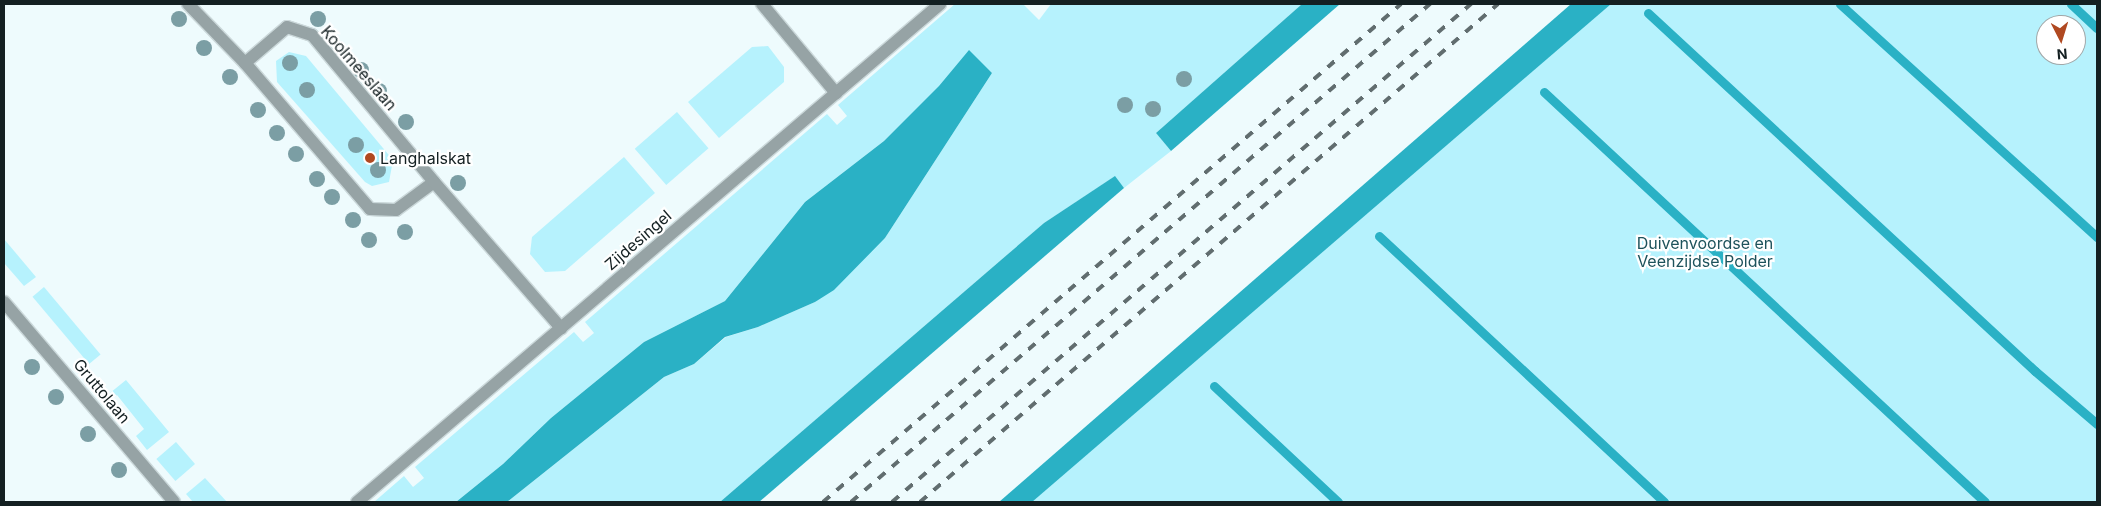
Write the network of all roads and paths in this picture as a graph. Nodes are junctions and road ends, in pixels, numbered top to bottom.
1 (188, 4) edge
2 (762, 4) edge
3 (940, 4) edge
4 (245, 62) junction
5 (836, 93) junction
6 (434, 182) junction
7 (4, 302) edge
8 (561, 328) junction
9 (174, 502) edge
10 (357, 502) edge

1 - 4 street
2 - 5 street
3 - 5 street, Zijdesingel
4 - 6 street
4 - 6 street, Koolmeeslaan
5 - 8 street, Zijdesingel
6 - 8 street, Koolmeeslaan
7 - 9 street, Gruttolaan
8 - 10 street, Zijdesingel

